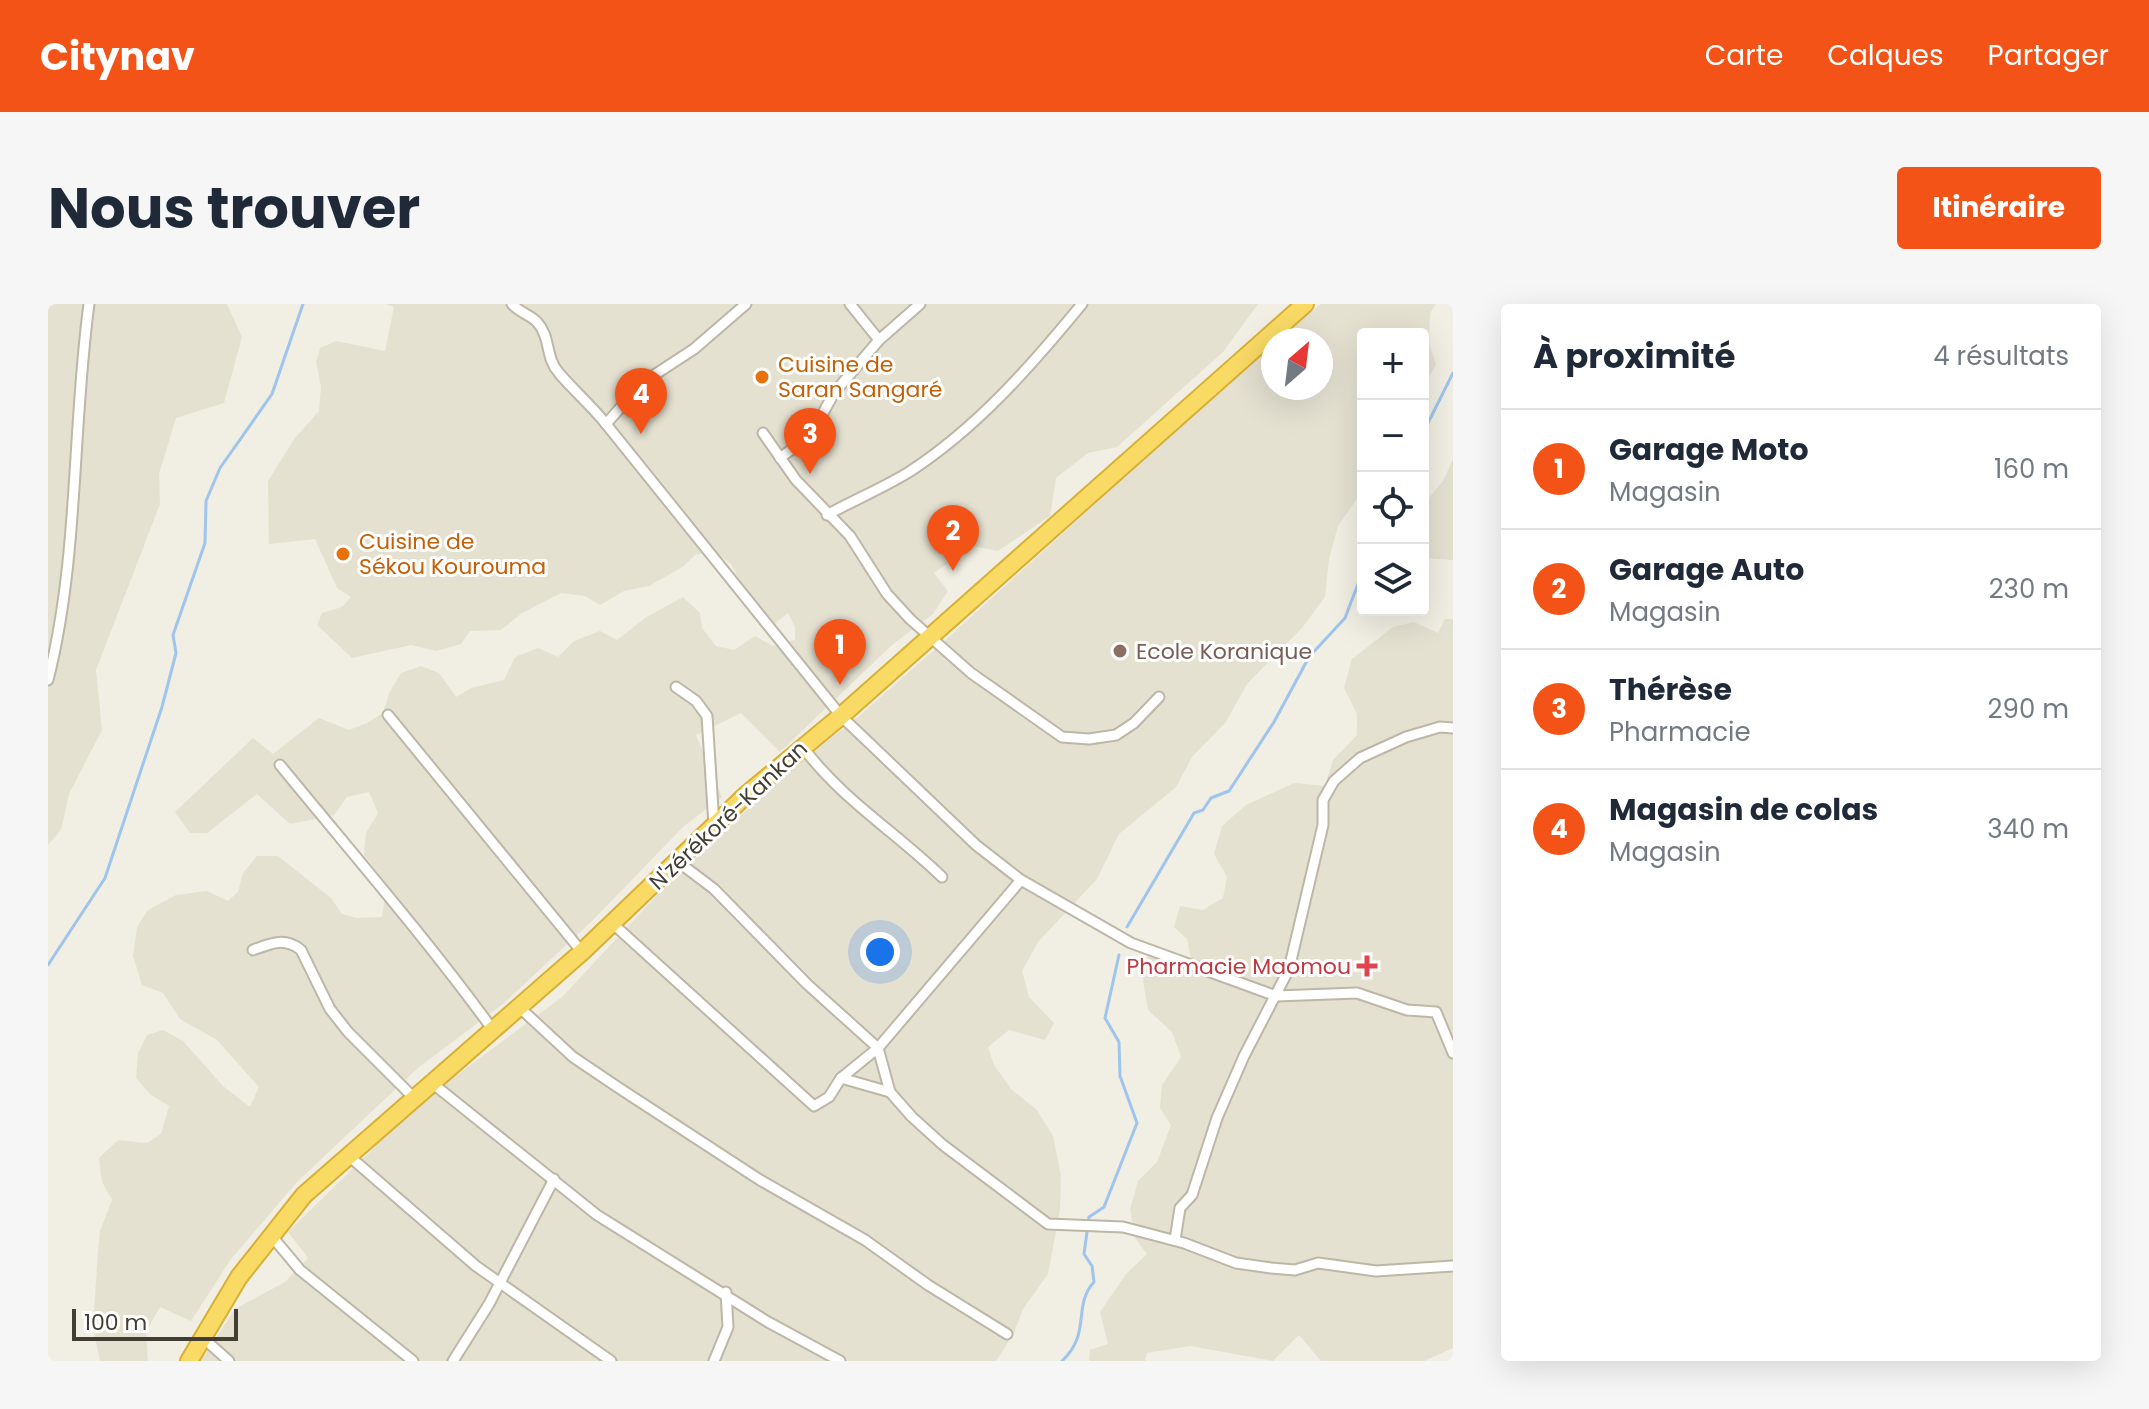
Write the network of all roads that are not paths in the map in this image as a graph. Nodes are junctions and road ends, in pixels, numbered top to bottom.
1 (89, 304) edge
2 (512, 304) edge
3 (746, 304) edge
4 (850, 304) edge
5 (920, 304) edge
6 (1082, 304) edge
7 (1305, 304) edge
8 (879, 340) junction
9 (606, 424) junction
10 (763, 433) dead end
11 (780, 458) junction
12 (827, 515) junction
13 (927, 636) junction
14 (48, 680) edge
15 (676, 687) dead end
16 (1159, 697) dead end
17 (388, 715) dead end
18 (841, 716) junction
19 (1453, 728) edge
20 (802, 746) junction
21 (280, 765) dead end
22 (714, 825) junction
23 (677, 861) junction
24 (942, 877) dead end
25 (1021, 880) junction
26 (612, 923) junction
27 (253, 950) dead end
28 (582, 952) junction
29 (1276, 996) junction
30 (519, 1007) junction
31 (493, 1030) junction
32 (878, 1048) junction
33 (1453, 1053) edge
34 (841, 1078) junction
35 (432, 1083) junction
36 (890, 1092) junction
37 (415, 1099) junction
38 (349, 1156) junction
39 (554, 1179) junction
40 (270, 1234) junction
41 (1175, 1240) junction
42 (1453, 1266) edge
43 (500, 1283) junction
44 (726, 1292) junction
45 (1007, 1334) dead end
46 (202, 1337) junction
47 (189, 1361) edge
48 (229, 1361) edge
49 (413, 1361) edge
50 (453, 1361) edge
51 (611, 1361) edge
52 (714, 1361) edge
53 (840, 1361) edge

1 - 14 street
2 - 9 street
3 - 9 street
4 - 8 street
5 - 8 street
6 - 12 street
7 - 13 highway, N'zérékoré-Kankan
8 - 11 street
9 - 18 street
10 - 11 street
11 - 12 street
12 - 13 street
13 - 16 street
13 - 18 highway, N'zérékoré-Kankan
15 - 22 street
17 - 28 street
18 - 20 highway, N'zérékoré-Kankan
18 - 25 street
19 - 29 street
20 - 22 highway, N'zérékoré-Kankan
20 - 24 street
21 - 31 street
22 - 23 highway, N'zérékoré-Kankan
23 - 26 highway, N'zérékoré-Kankan
23 - 32 street
25 - 29 street
25 - 32 street
26 - 28 highway, N'zérékoré-Kankan
26 - 34 street
27 - 37 street
28 - 30 highway, N'zérékoré-Kankan
29 - 33 street
29 - 41 street
30 - 31 highway, N'zérékoré-Kankan
30 - 45 street
31 - 35 highway, N'zérékoré-Kankan
32 - 34 street
32 - 36 street
34 - 36 street
35 - 37 highway, N'zérékoré-Kankan
35 - 39 street
36 - 41 street
37 - 38 highway, N'zérékoré-Kankan
38 - 40 highway, N'zérékoré-Kankan
38 - 43 street
39 - 43 street
39 - 44 street
40 - 46 highway, N'zérékoré-Kankan
40 - 49 street
41 - 42 street
43 - 50 street
43 - 51 street
44 - 52 street
44 - 53 street
46 - 47 highway, N'zérékoré-Kankan
46 - 48 street

